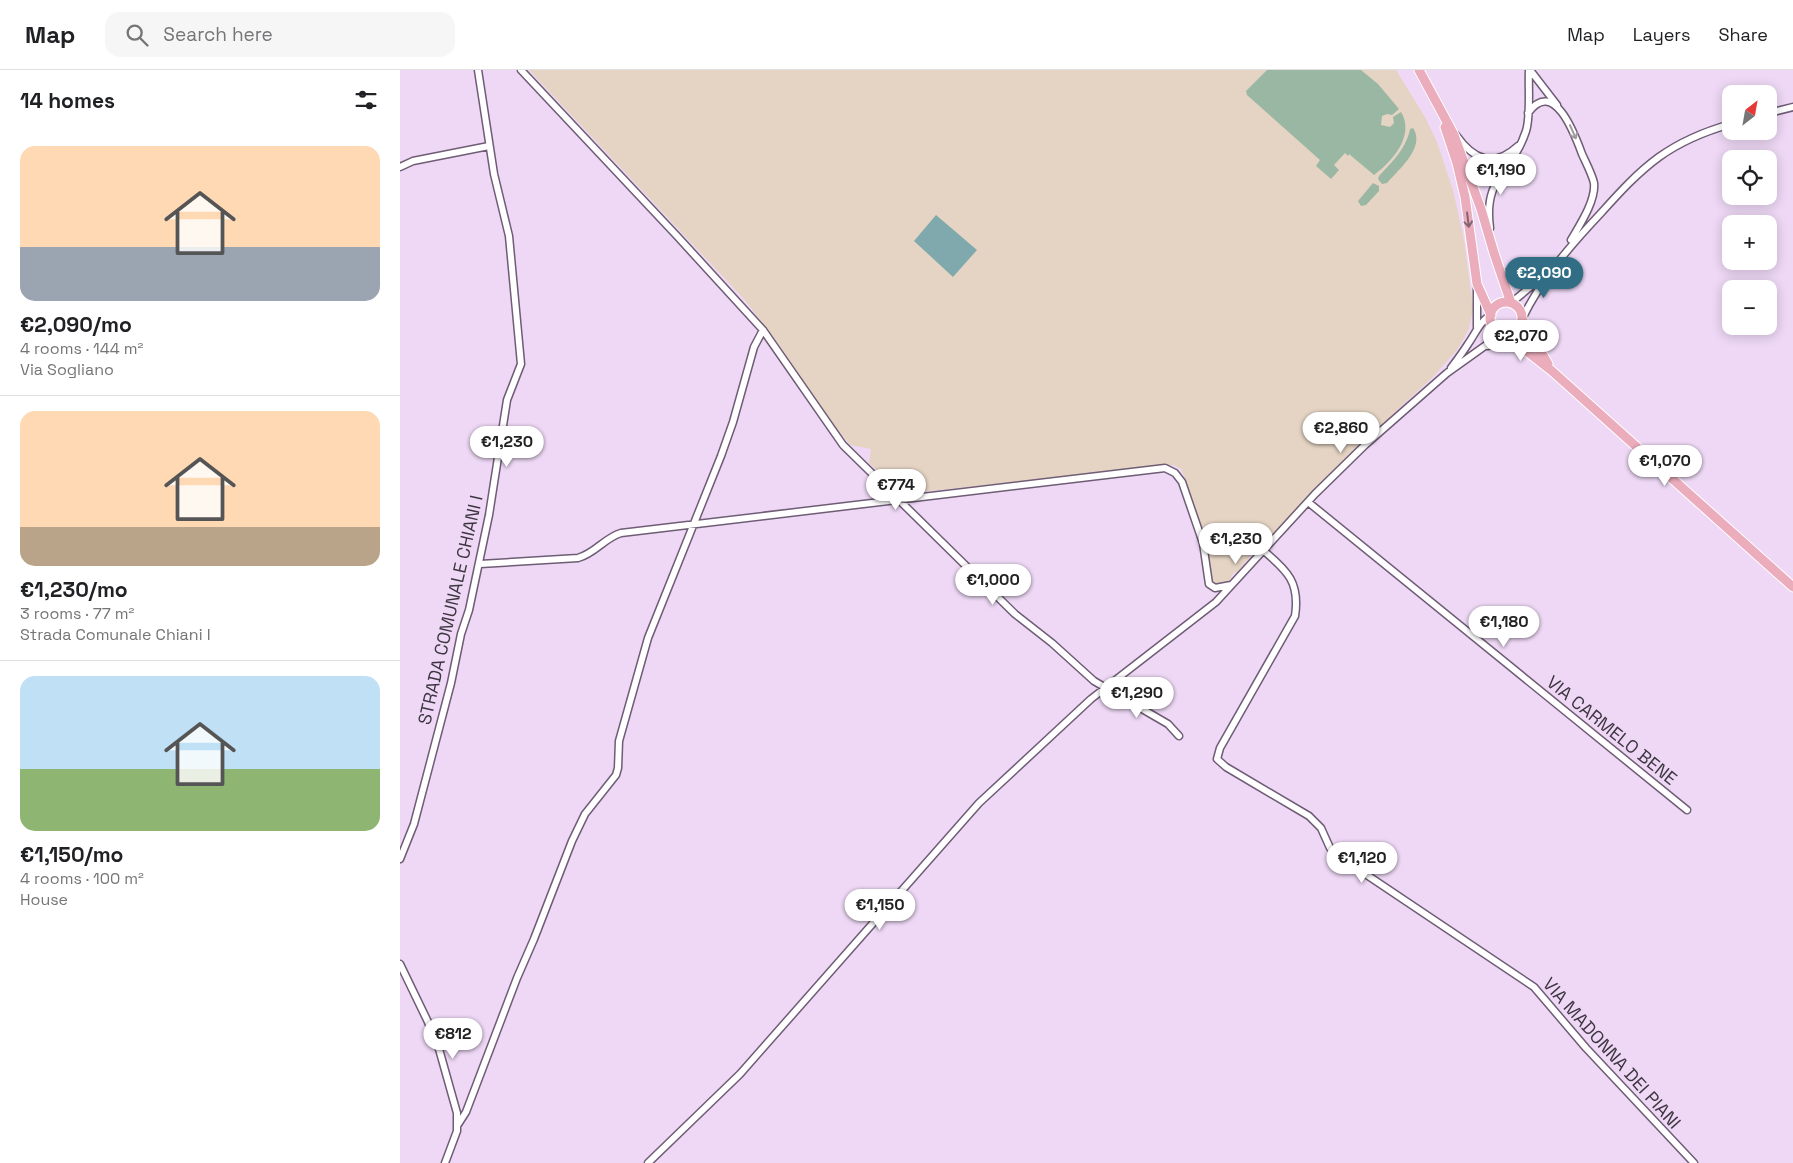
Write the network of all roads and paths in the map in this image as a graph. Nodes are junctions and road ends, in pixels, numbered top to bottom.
1 (478, 70) edge
2 (522, 70) edge
3 (1419, 70) edge
4 (1529, 70) edge
5 (1437, 106) junction
6 (1559, 107) junction
7 (1793, 107) edge
8 (1778, 111) edge
9 (1527, 114) junction
10 (1444, 117) junction
11 (1722, 127) edge
12 (1520, 144) junction
13 (489, 146) junction
14 (400, 167) edge
15 (1567, 249) junction
16 (1494, 253) junction
17 (1500, 270) junction
18 (1550, 270) junction
19 (1477, 284) junction
20 (1534, 284) junction
21 (1511, 303) junction
22 (1491, 315) junction
23 (1522, 319) junction
24 (1477, 327) junction
25 (763, 330) junction
26 (1504, 334) junction
27 (1519, 345) junction
28 (1483, 347) junction
29 (1552, 371) junction
30 (1447, 373) junction
31 (900, 499) junction
32 (1308, 502) junction
33 (694, 524) junction
34 (1264, 550) junction
35 (480, 564) junction
36 (1232, 585) junction
37 (1793, 587) edge
38 (1105, 689) junction
39 (1179, 736) dead end
40 (1687, 810) dead end
41 (400, 859) edge
42 (400, 964) edge
43 (457, 1126) junction
44 (445, 1163) edge
45 (648, 1163) edge
46 (1694, 1163) edge

1 - 13 street, STRADA COMUNALE CHIANI I
2 - 25 street
3 - 5 main road
4 - 6 street
4 - 9 street
5 - 10 main road
5 -> 19 main road
6 - 9 street
6 -> 15 street
7 - 8 street
9 - 12 street
10 - 12 street
10 - 16 main road
11 - 15 street
12 - 16 street
13 - 14 street
13 - 35 street, STRADA COMUNALE CHIANI I
15 - 18 street
16 - 17 main road
17 - 20 street
17 - 21 main road
18 - 20 street
18 - 23 street
19 - 22 main road
19 - 24 street
20 - 21 street
21 - 22 main road
21 - 23 main road
22 - 24 street
22 - 26 main road
23 - 26 main road
23 - 29 main road
24 - 30 street
25 - 31 street
25 - 33 street
26 - 27 main road
26 - 28 street
27 - 28 street
27 - 29 main road
28 - 30 street
29 - 37 main road
30 - 32 street
31 - 33 street
31 - 36 street
31 - 38 street
32 - 34 street
32 - 40 street, VIA CARMELO BENE
33 - 35 street
33 - 43 street
34 - 36 street
34 - 46 street, VIA MADONNA DEI PIANI
35 - 41 street, STRADA COMUNALE CHIANI I
36 - 38 street
38 - 39 street
38 - 45 street
42 - 43 street
43 - 44 street

